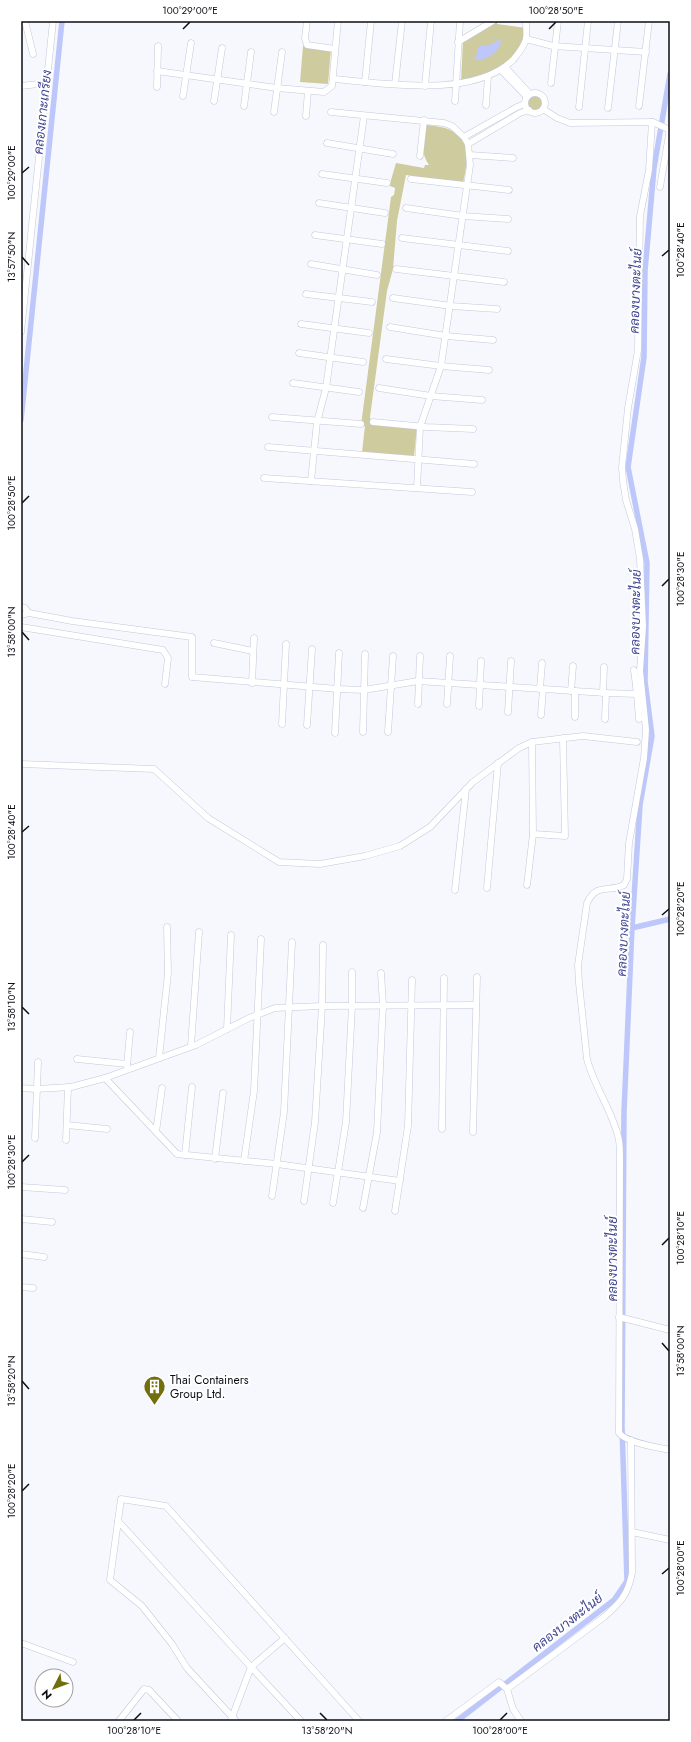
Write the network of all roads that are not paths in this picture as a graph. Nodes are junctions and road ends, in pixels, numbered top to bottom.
1 (25, 21) edge
2 (53, 21) edge
3 (307, 21) edge
4 (338, 21) edge
5 (371, 21) edge
6 (402, 21) edge
7 (431, 21) edge
8 (460, 21) edge
9 (493, 21) edge
10 (526, 21) edge
11 (558, 21) edge
12 (588, 21) edge
13 (618, 21) edge
14 (649, 21) edge
15 (526, 39) junction
16 (458, 42) junction
17 (191, 43) dead end
18 (158, 46) dead end
19 (555, 46) junction
20 (222, 48) dead end
21 (335, 49) junction
22 (585, 49) junction
23 (615, 50) junction
24 (251, 52) dead end
25 (282, 52) dead end
26 (646, 52) junction
27 (32, 54) dead end
28 (503, 68) junction
29 (158, 71) junction
30 (187, 75) junction
31 (488, 76) junction
32 (217, 79) junction
33 (333, 79) junction
34 (365, 82) junction
35 (47, 83) junction
36 (456, 83) junction
37 (551, 83) dead end
38 (246, 84) junction
39 (395, 84) junction
40 (21, 86) edge
41 (425, 86) junction
42 (157, 87) dead end
43 (277, 88) junction
44 (308, 91) junction
45 (528, 95) junction
46 (183, 96) dead end
47 (214, 101) dead end
48 (455, 101) dead end
49 (525, 104) junction
50 (486, 105) dead end
51 (244, 106) dead end
52 (640, 106) dead end
53 (579, 107) dead end
54 (608, 108) dead end
55 (542, 109) junction
56 (529, 110) junction
57 (274, 112) dead end
58 (331, 112) dead end
59 (506, 113) junction
60 (306, 116) dead end
61 (364, 116) junction
62 (509, 119) junction
63 (424, 120) junction
64 (654, 122) junction
65 (669, 129) edge
66 (464, 137) junction
67 (327, 143) dead end
68 (468, 144) junction
69 (360, 149) junction
70 (393, 154) dead end
71 (470, 155) junction
72 (420, 156) dead end
73 (513, 158) dead end
74 (322, 174) dead end
75 (356, 178) junction
76 (411, 179) dead end
77 (387, 183) dead end
78 (467, 186) junction
79 (660, 187) dead end
80 (509, 190) dead end
81 (319, 203) dead end
82 (352, 208) junction
83 (406, 208) dead end
84 (385, 214) dead end
85 (463, 216) junction
86 (508, 219) dead end
87 (315, 235) dead end
88 (402, 238) dead end
89 (348, 239) junction
90 (382, 244) dead end
91 (459, 246) junction
92 (508, 251) dead end
93 (311, 264) dead end
94 (343, 269) junction
95 (396, 269) dead end
96 (377, 275) dead end
97 (455, 277) junction
98 (504, 282) dead end
99 (306, 294) dead end
100 (338, 298) junction
101 (393, 298) dead end
102 (372, 302) dead end
103 (22, 304) edge
104 (451, 306) junction
105 (497, 309) dead end
106 (22, 312) edge
107 (301, 324) dead end
108 (334, 328) junction
109 (390, 328) dead end
110 (21, 332) edge
111 (369, 334) dead end
112 (446, 336) junction
113 (492, 340) dead end
114 (299, 353) dead end
115 (330, 357) junction
116 (386, 359) dead end
117 (363, 362) dead end
118 (441, 366) junction
119 (489, 370) dead end
120 (293, 383) dead end
121 (326, 388) junction
122 (379, 388) dead end
123 (359, 392) dead end
124 (431, 396) junction
125 (482, 400) dead end
126 (272, 417) dead end
127 (317, 422) junction
128 (373, 422) dead end
129 (361, 424) dead end
130 (420, 427) junction
131 (473, 429) dead end
132 (268, 447) dead end
133 (313, 451) junction
134 (417, 458) junction
135 (474, 464) dead end
136 (264, 478) dead end
137 (311, 481) junction
138 (417, 488) junction
139 (472, 492) dead end
140 (21, 607) edge
141 (29, 613) junction
142 (21, 615) edge
143 (21, 627) edge
144 (254, 638) dead end
145 (214, 643) dead end
146 (286, 644) dead end
147 (312, 648) dead end
148 (253, 651) junction
149 (339, 653) dead end
150 (365, 654) dead end
151 (392, 656) dead end
152 (420, 656) dead end
153 (450, 656) dead end
154 (481, 661) dead end
155 (511, 661) dead end
156 (542, 663) dead end
157 (573, 666) dead end
158 (604, 667) dead end
159 (634, 670) dead end
160 (418, 681) junction
161 (448, 682) junction
162 (252, 683) junction
163 (165, 684) dead end
164 (284, 685) junction
165 (480, 685) junction
166 (391, 686) junction
167 (310, 687) junction
168 (510, 687) junction
169 (338, 689) junction
170 (542, 689) junction
171 (364, 690) junction
172 (573, 691) junction
173 (604, 693) junction
174 (637, 694) junction
175 (418, 704) dead end
176 (447, 704) dead end
177 (479, 706) dead end
178 (508, 712) dead end
179 (541, 714) dead end
180 (575, 717) dead end
181 (605, 719) dead end
182 (639, 719) dead end
183 (282, 724) dead end
184 (307, 725) dead end
185 (363, 732) dead end
186 (388, 732) dead end
187 (334, 733) dead end
188 (563, 738) junction
189 (532, 742) junction
190 (637, 742) dead end
191 (498, 763) junction
192 (21, 764) edge
193 (466, 789) junction
194 (533, 834) junction
195 (527, 885) dead end
196 (487, 888) dead end
197 (455, 890) dead end
198 (167, 927) dead end
199 (199, 932) dead end
200 (231, 935) dead end
201 (261, 939) dead end
202 (292, 942) dead end
203 (323, 945) dead end
204 (352, 972) dead end
205 (381, 973) dead end
206 (477, 977) dead end
207 (444, 978) dead end
208 (412, 980) dead end
209 (383, 1005) junction
210 (412, 1005) junction
211 (443, 1005) junction
212 (476, 1005) junction
213 (322, 1006) junction
214 (352, 1006) junction
215 (288, 1008) junction
216 (258, 1015) junction
217 (227, 1029) junction
218 (130, 1032) dead end
219 (191, 1046) junction
220 (159, 1058) junction
221 (77, 1059) dead end
222 (38, 1062) dead end
223 (127, 1067) junction
224 (105, 1078) junction
225 (68, 1087) junction
226 (192, 1087) dead end
227 (21, 1088) edge
228 (162, 1088) dead end
229 (37, 1089) junction
230 (223, 1093) dead end
231 (67, 1125) junction
232 (107, 1129) dead end
233 (442, 1129) dead end
234 (156, 1132) junction
235 (473, 1132) dead end
236 (35, 1138) dead end
237 (66, 1140) dead end
238 (185, 1155) junction
239 (214, 1158) junction
240 (244, 1161) junction
241 (277, 1164) junction
242 (309, 1169) junction
243 (338, 1173) junction
244 (369, 1177) junction
245 (400, 1181) junction
246 (21, 1187) edge
247 (65, 1190) dead end
248 (272, 1196) dead end
249 (304, 1202) dead end
250 (333, 1203) dead end
251 (363, 1208) dead end
252 (395, 1210) dead end
253 (21, 1219) edge
254 (52, 1222) dead end
255 (21, 1254) edge
256 (44, 1257) dead end
257 (21, 1287) edge
258 (33, 1288) dead end
259 (620, 1318) junction
260 (670, 1330) edge
261 (630, 1440) junction
262 (670, 1450) edge
263 (118, 1521) junction
264 (632, 1532) junction
265 (670, 1540) edge
266 (284, 1638) junction
267 (21, 1643) edge
268 (73, 1662) dead end
269 (251, 1667) junction
270 (504, 1686) junction
271 (233, 1720) edge
272 (119, 1721) edge
273 (178, 1721) edge
274 (301, 1721) edge
275 (360, 1721) edge
276 (446, 1721) edge
277 (522, 1721) edge

1 - 27 street
2 - 35 street
3 - 21 street
4 - 21 street
5 - 34 street
6 - 39 street
7 - 41 street
8 - 16 street
9 - 16 street
10 - 15 street
11 - 19 street
12 - 22 street
13 - 23 street
14 - 26 street
15 - 19 street
15 - 28 street
16 - 36 street
17 - 30 street
18 - 29 street
19 - 22 street
19 - 37 street
20 - 32 street
21 - 33 street
22 - 23 street
22 - 53 street
23 - 26 street
23 - 54 street
24 - 38 street
25 - 43 street
26 - 52 street
28 - 31 street
28 - 45 street
29 - 30 street
29 - 42 street
30 - 32 street
30 - 46 street
31 - 36 street
31 - 50 street
32 - 38 street
32 - 47 street
33 - 34 street
33 - 44 street
34 - 39 street
35 - 40 street
35 - 103 street
36 - 41 street
36 - 48 street
38 - 43 street
38 - 51 street
39 - 41 street
43 - 44 street
43 - 57 street
44 - 60 street
45 - 49 street
45 - 55 street
49 - 56 street
49 - 59 street
55 - 56 street
55 - 64 street
56 - 62 street
58 - 61 street
59 - 62 street
59 - 66 street
61 - 63 street
61 - 69 street
62 - 68 street
63 - 66 street
63 - 72 street
64 - 65 street
64 - 259 street
65 - 79 street
66 - 68 street
67 - 69 street
68 - 71 street
69 - 70 street
69 - 75 street
71 - 73 street
71 - 78 street
74 - 75 street
75 - 77 street
75 - 82 street
76 - 78 street
78 - 80 street
78 - 85 street
81 - 82 street
82 - 84 street
82 - 89 street
83 - 85 street
85 - 86 street
85 - 91 street
87 - 89 street
88 - 91 street
89 - 90 street
89 - 94 street
91 - 92 street
91 - 97 street
93 - 94 street
94 - 96 street
94 - 100 street
95 - 97 street
97 - 98 street
97 - 104 street
99 - 100 street
100 - 102 street
100 - 108 street
101 - 104 street
103 - 106 street
104 - 105 street
104 - 112 street
106 - 110 street
107 - 108 street
108 - 111 street
108 - 115 street
109 - 112 street
112 - 113 street
112 - 118 street
114 - 115 street
115 - 117 street
115 - 121 street
116 - 118 street
118 - 119 street
118 - 124 street
120 - 121 street
121 - 123 street
121 - 127 street
122 - 124 street
124 - 125 street
124 - 130 street
126 - 127 street
127 - 129 street
127 - 133 street
128 - 130 street
130 - 131 street
130 - 134 street
132 - 133 street
133 - 134 street
133 - 137 street
134 - 135 street
134 - 138 street
136 - 137 street
137 - 138 street
138 - 139 street
140 - 141 street
141 - 142 street
141 - 162 street
143 - 163 street
144 - 148 street
145 - 148 street
146 - 164 street
147 - 167 street
148 - 162 street
149 - 169 street
150 - 171 street
151 - 166 street
152 - 160 street
153 - 161 street
154 - 165 street
155 - 168 street
156 - 170 street
157 - 172 street
158 - 173 street
159 - 174 street
160 - 161 street
160 - 166 street
160 - 175 street
161 - 165 street
161 - 176 street
162 - 164 street
164 - 167 street
164 - 183 street
165 - 168 street
165 - 177 street
166 - 171 street
166 - 186 street
167 - 169 street
167 - 184 street
168 - 170 street
168 - 178 street
169 - 171 street
169 - 187 street
170 - 172 street
170 - 179 street
171 - 185 street
172 - 173 street
172 - 180 street
173 - 174 street
173 - 181 street
174 - 182 street
188 - 189 street
188 - 190 street
188 - 194 street
189 - 191 street
189 - 194 street
191 - 193 street
191 - 196 street
192 - 193 street
193 - 197 street
194 - 195 street
198 - 220 street
199 - 219 street
200 - 217 street
201 - 216 street
202 - 215 street
203 - 213 street
204 - 214 street
205 - 209 street
206 - 212 street
207 - 211 street
208 - 210 street
209 - 210 street
209 - 214 street
209 - 244 street
210 - 211 street
210 - 245 street
211 - 212 street
211 - 233 street
212 - 235 street
213 - 214 street
213 - 215 street
213 - 242 street
214 - 243 street
215 - 216 street
215 - 241 street
216 - 217 street
216 - 240 street
217 - 219 street
218 - 223 street
219 - 220 street
220 - 223 street
221 - 223 street
222 - 229 street
223 - 224 street
224 - 225 street
224 - 234 street
225 - 229 street
225 - 231 street
226 - 238 street
227 - 229 street
228 - 234 street
229 - 236 street
230 - 239 street
231 - 232 street
231 - 237 street
234 - 238 street
238 - 239 street
239 - 240 street
240 - 241 street
241 - 242 street
241 - 248 street
242 - 243 street
242 - 249 street
243 - 244 street
243 - 250 street
244 - 245 street
244 - 251 street
245 - 252 street
246 - 247 street
253 - 254 street
255 - 256 street
257 - 258 street
259 - 260 street
259 - 261 street
261 - 262 street
261 - 264 street
263 - 266 street
263 - 269 street
263 - 271 street
264 - 265 street
264 - 270 street
266 - 269 street
266 - 275 street
267 - 268 street
269 - 271 street
269 - 274 street
270 - 276 street
270 - 277 street
272 - 273 street

